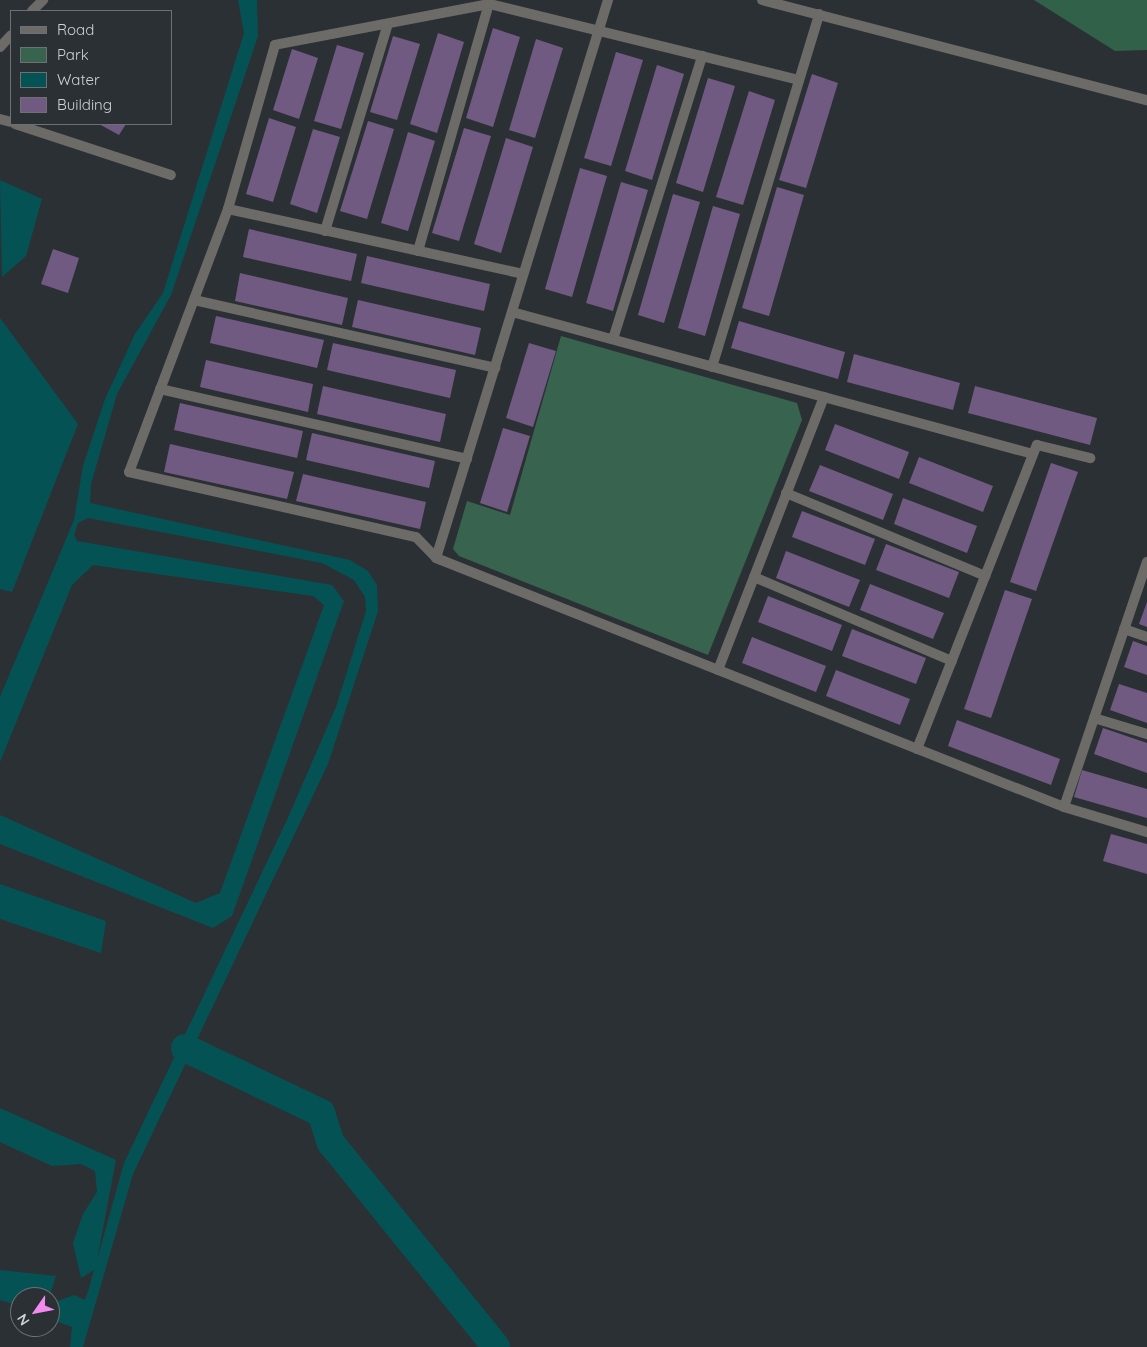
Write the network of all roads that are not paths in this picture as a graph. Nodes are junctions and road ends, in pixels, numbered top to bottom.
1 (43, 0) edge
2 (608, 0) edge
3 (762, 0) edge
4 (489, 4) junction
5 (33, 10) edge
6 (818, 14) junction
7 (388, 24) junction
8 (599, 31) junction
9 (10, 35) edge
10 (0, 47) edge
11 (702, 56) junction
12 (799, 80) junction
13 (1147, 100) edge
14 (18, 125) edge
15 (171, 175) dead end
16 (228, 209) junction
17 (324, 230) junction
18 (418, 251) junction
19 (524, 274) junction
20 (194, 300) junction
21 (512, 312) junction
22 (613, 339) junction
23 (712, 366) junction
24 (495, 368) junction
25 (160, 389) junction
26 (824, 397) junction
27 (1033, 454) junction
28 (1090, 458) dead end
29 (466, 459) junction
30 (786, 493) junction
31 (436, 558) junction
32 (1147, 562) edge
33 (985, 576) junction
34 (754, 578) junction
35 (1124, 629) junction
36 (1147, 637) edge
37 (952, 661) junction
38 (718, 670) junction
39 (1094, 718) junction
40 (1147, 734) edge
41 (917, 749) junction
42 (1064, 807) junction
43 (1147, 832) edge

1 - 5 street
2 - 8 street
3 - 6 street
4 - 7 street
4 - 8 street
4 - 18 street
6 - 12 street
6 - 13 street
7 - 16 street
7 - 17 street
8 - 11 street
8 - 19 street
9 - 10 street
11 - 12 street
11 - 22 street
12 - 23 street
14 - 15 street
16 - 17 street
16 - 20 street
17 - 18 street
18 - 19 street
19 - 21 street
20 - 24 street
20 - 25 street
21 - 22 street
21 - 24 street
22 - 23 street
23 - 26 street
24 - 29 street
25 - 29 street
25 - 31 street
26 - 27 street
26 - 30 street
27 - 28 street
27 - 33 street
29 - 31 street
30 - 33 street
30 - 34 street
31 - 38 street
32 - 35 street
33 - 37 street
34 - 37 street
34 - 38 street
35 - 36 street
35 - 39 street
37 - 41 street
38 - 41 street
39 - 40 street
39 - 42 street
41 - 42 street
42 - 43 street

